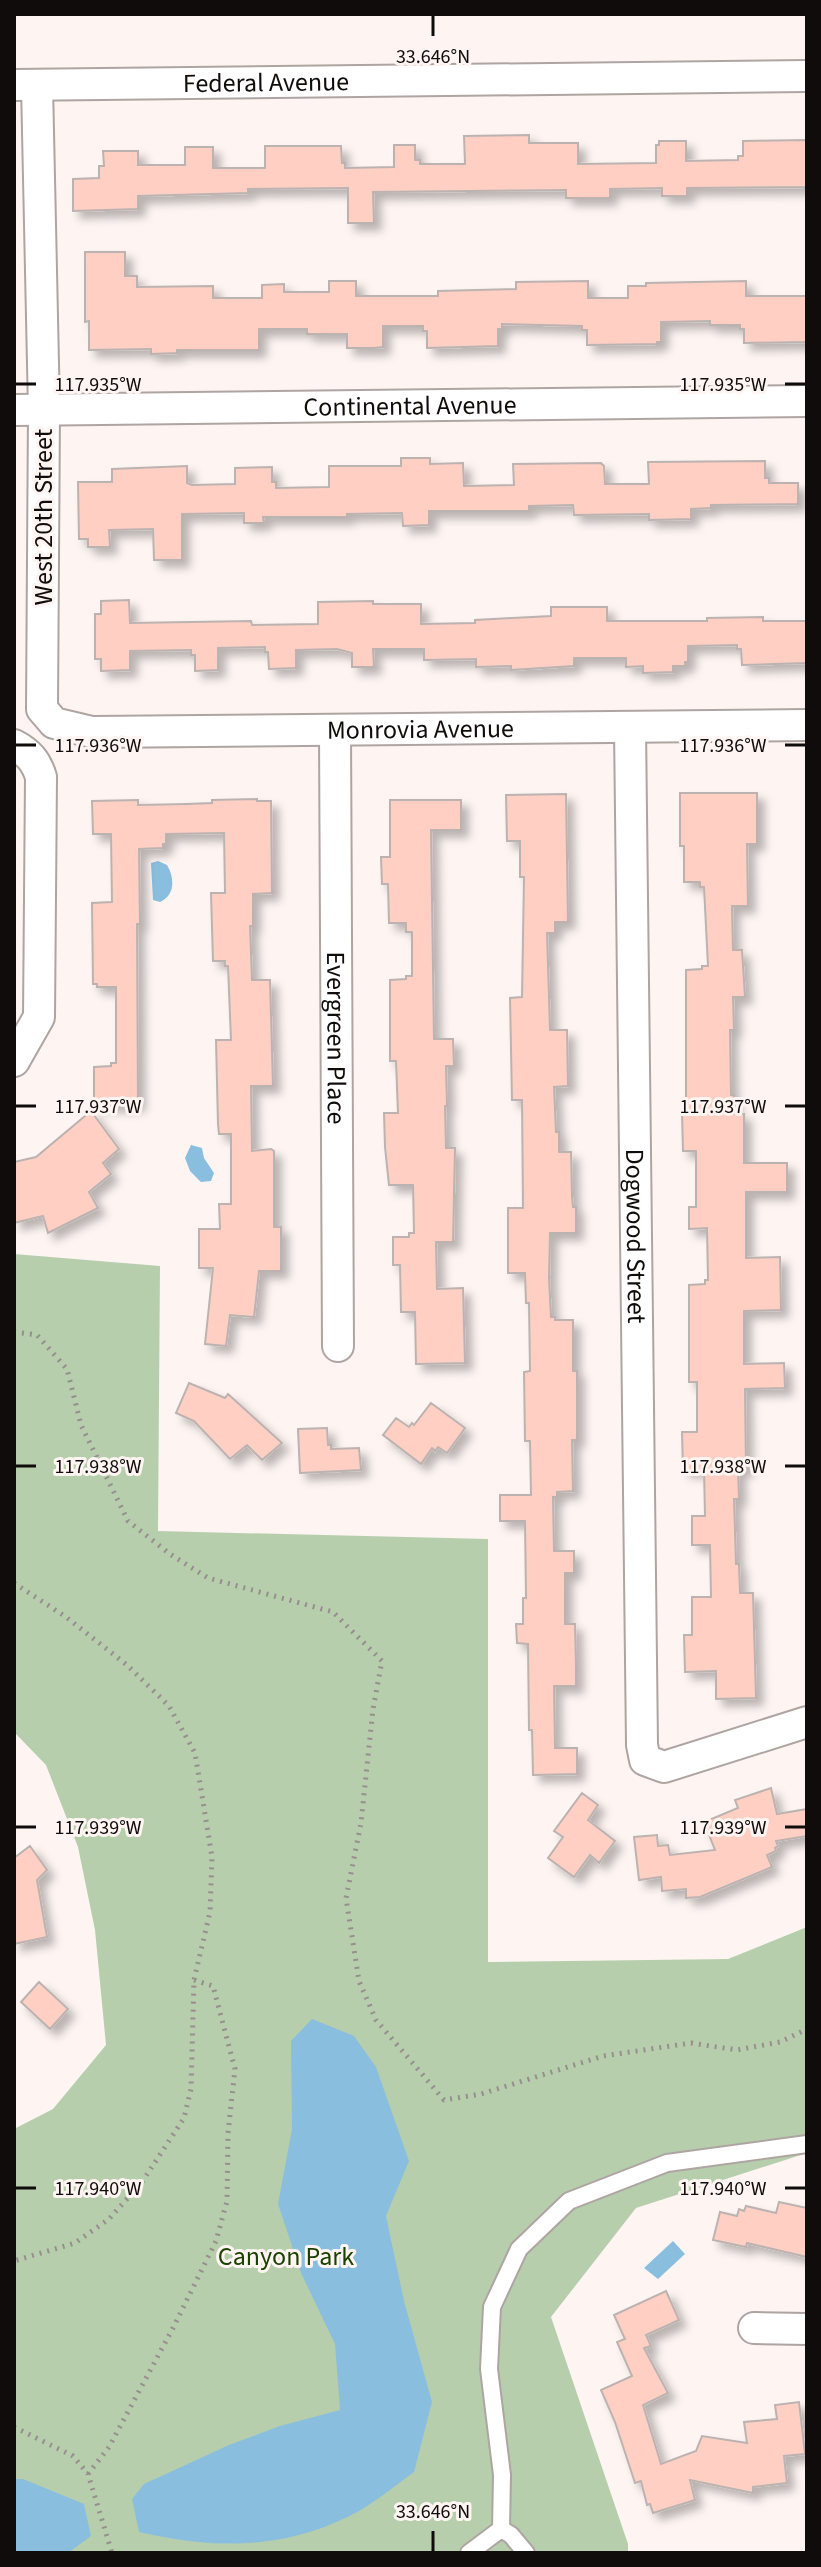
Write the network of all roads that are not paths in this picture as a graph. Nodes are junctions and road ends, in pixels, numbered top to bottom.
1 (807, 76) edge
2 (26, 85) edge
3 (807, 401) edge
4 (29, 410) edge
5 (42, 709) joint
6 (807, 725) edge
7 (630, 728) junction
8 (335, 730) junction
9 (14, 745) edge
10 (14, 1061) edge
11 (338, 1346) dead end
12 (807, 1722) edge
13 (807, 2144) edge
14 (754, 2328) dead end
15 (807, 2329) edge
16 (501, 2529) junction
17 (469, 2553) edge
18 (526, 2553) edge

1 - 2 street, Federal Avenue
2 - 4 street, West 20th Street
3 - 4 street, Continental Avenue
4 - 5 street, West 20th Street
5 - 8 street, Monrovia Avenue
6 - 7 street, Monrovia Avenue
7 - 8 street, Monrovia Avenue
7 - 12 street, Dogwood Street
8 - 11 street, Evergreen Place
9 - 10 street
13 - 16 lane
14 - 15 street
16 - 17 lane
16 - 18 lane

